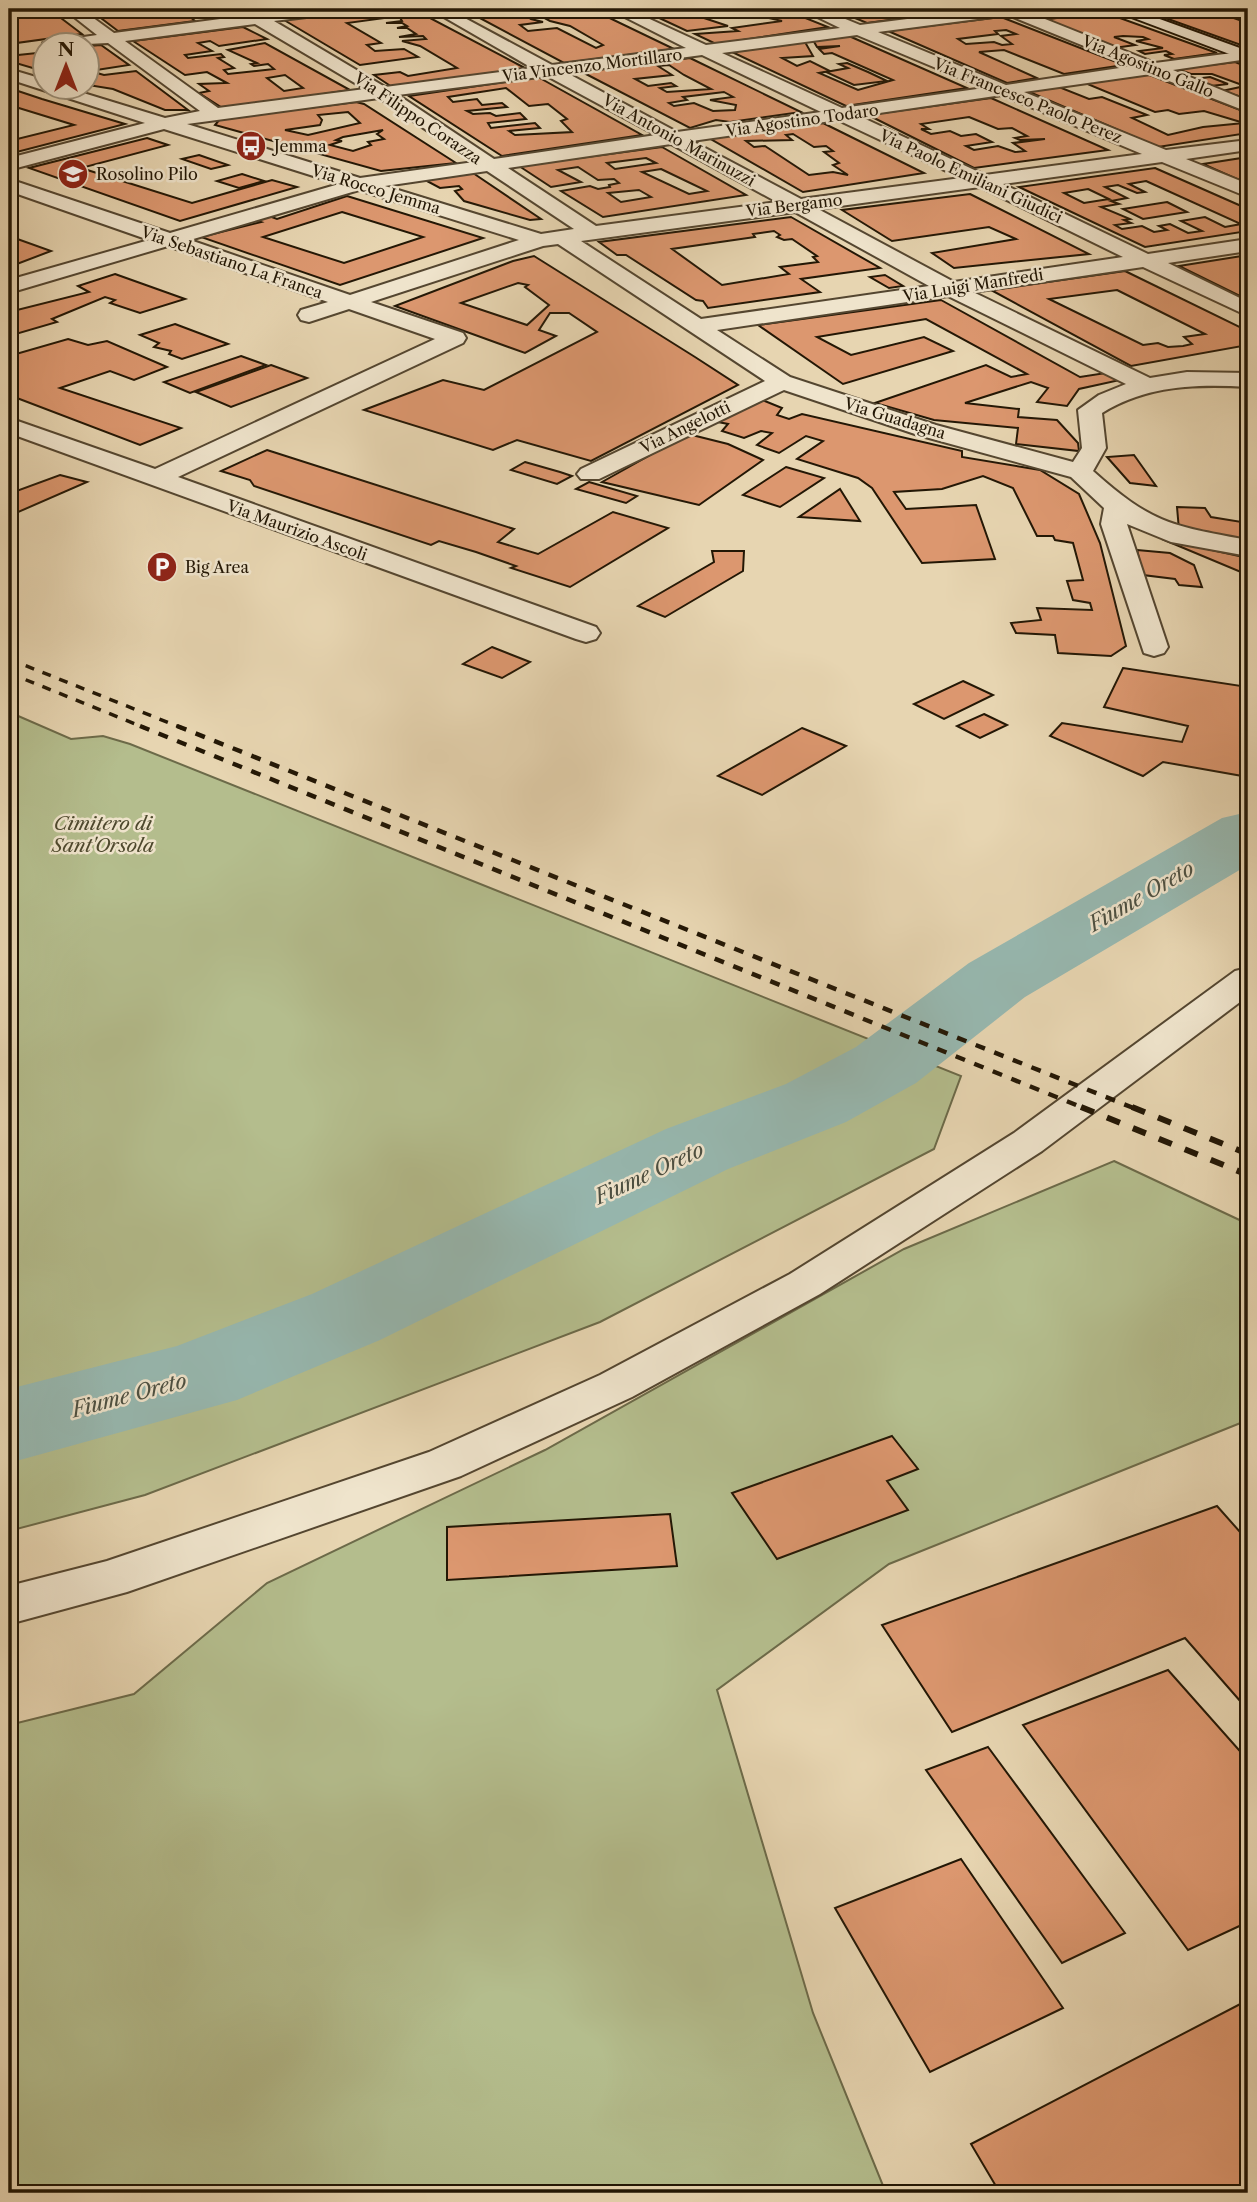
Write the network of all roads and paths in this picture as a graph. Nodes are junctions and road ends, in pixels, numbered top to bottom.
1 (72, 9) edge
2 (242, 9) edge
3 (331, 9) edge
4 (437, 9) edge
5 (616, 9) edge
6 (808, 9) edge
7 (935, 9) edge
8 (1014, 9) edge
9 (1144, 9) edge
10 (1122, 10) edge
11 (954, 17) junction
12 (257, 19) junction
13 (856, 30) junction
14 (112, 37) junction
15 (102, 38) edge
16 (704, 50) junction
17 (1243, 51) edge
18 (1155, 68) junction
19 (550, 70) junction
20 (9, 74) edge
21 (32, 81) edge
22 (1002, 90) junction
23 (382, 92) junction
24 (97, 102) edge
25 (1248, 107) edge
26 (215, 114) junction
27 (839, 114) junction
28 (165, 123) junction
29 (677, 138) junction
30 (1248, 145) edge
31 (1168, 157) junction
32 (9, 164) edge
33 (489, 166) junction
34 (983, 181) junction
35 (9, 184) edge
36 (359, 184) junction
37 (1248, 191) edge
38 (797, 204) junction
39 (591, 232) junction
40 (94, 238) dead end
41 (551, 238) junction
42 (165, 239) junction
43 (1248, 245) edge
44 (130, 251) junction
45 (1143, 260) junction
46 (169, 265) dead end
47 (9, 288) edge
48 (951, 289) junction
49 (348, 302) junction
50 (284, 306) dead end
51 (1248, 310) edge
52 (309, 315) junction
53 (697, 326) junction
54 (346, 328) dead end
55 (395, 345) dead end
56 (420, 354) junction
57 (1248, 380) edge
58 (782, 382) junction
59 (1146, 385) junction
60 (9, 425) edge
61 (1080, 472) junction
62 (590, 474) dead end
63 (154, 479) junction
64 (1116, 506) junction
65 (1248, 548) edge
66 (586, 633) dead end
67 (1154, 647) dead end
68 (1248, 979) edge
69 (9, 1605) edge

1 - 14 street
2 - 12 street, Via Filippo Corazza
3 - 12 street
4 - 19 street, Via Antonio Marinuzzi
5 - 16 street, Via Paolo Emiliani Giudici
6 - 13 street, Via Francesco Paolo Perez
7 - 11 street
8 - 11 street, Via Vincenzo Mortillaro
8 - 18 street, Via Agostino Gallo
9 - 10 street
10 - 17 street
11 - 13 street, Via Vincenzo Mortillaro
12 - 14 street
12 - 23 street, Via Filippo Corazza
13 - 16 street, Via Vincenzo Mortillaro
13 - 22 street, Via Francesco Paolo Perez
14 - 15 street
14 - 26 street
16 - 19 street, Via Vincenzo Mortillaro
16 - 27 street, Via Paolo Emiliani Giudici
17 - 18 street, Via Agostino Todaro
18 - 22 street, Via Agostino Todaro
18 - 25 street, Via Agostino Gallo
19 - 23 street, Via Vincenzo Mortillaro
19 - 29 street, Via Antonio Marinuzzi
20 - 21 street
22 - 27 street, Via Agostino Todaro
22 - 31 street, Via Francesco Paolo Perez
23 - 26 street, Via Vincenzo Mortillaro
23 - 33 street, Via Filippo Corazza
24 - 28 street, Via Rocco Jemma
26 - 28 street, Via Vincenzo Mortillaro
27 - 29 street, Via Agostino Todaro
27 - 34 street, Via Paolo Emiliani Giudici
28 - 32 street, Via Vincenzo Mortillaro
28 - 36 street, Via Rocco Jemma
29 - 33 street, Via Agostino Todaro
29 - 38 street, Via Antonio Marinuzzi
30 - 31 street, Via Bergamo
31 - 34 street, Via Bergamo
31 - 37 street, Via Francesco Paolo Perez
33 - 36 street, Via Agostino Todaro
33 - 39 street, Via Filippo Corazza
34 - 38 street, Via Bergamo
34 - 45 street, Via Paolo Emiliani Giudici
35 - 42 street, Via Sebastiano La Franca
36 - 41 street, Via Rocco Jemma
36 - 42 street, Via Agostino Todaro
38 - 39 street, Via Bergamo
38 - 48 street, Via Antonio Marinuzzi
39 - 41 street, Via Bergamo
40 - 44 street, Via Sebastiano La Franca
41 - 49 street, Via Bergamo
41 - 53 street, Via Guadagna
42 - 44 street, Via Agostino Todaro
42 - 49 street, Via Sebastiano La Franca
43 - 45 street, Via Luigi Manfredi
44 - 46 street, Via Sebastiano La Franca
44 - 47 street, Via Agostino Todaro
45 - 48 street, Via Luigi Manfredi
45 - 51 street, Via Paolo Emiliani Giudici
48 - 53 street, Via Luigi Manfredi
48 - 59 street, Via Antonio Marinuzzi
49 - 52 street, Via Bergamo
49 - 56 street, Via Sebastiano La Franca
50 - 52 street, Via Sebastiano La Franca
52 - 54 street, Via Sebastiano La Franca
53 - 58 street, Via Guadagna
55 - 56 street
56 - 63 street
57 - 59 street
58 - 61 street, Via Guadagna
58 - 62 street, Via Angelotti
59 - 61 street
60 - 63 street, Via Maurizio Ascoli
61 - 64 street, Via Guadagna
63 - 66 street, Via Maurizio Ascoli
64 - 65 street, Via Guadagna
64 - 67 street
68 - 69 street

